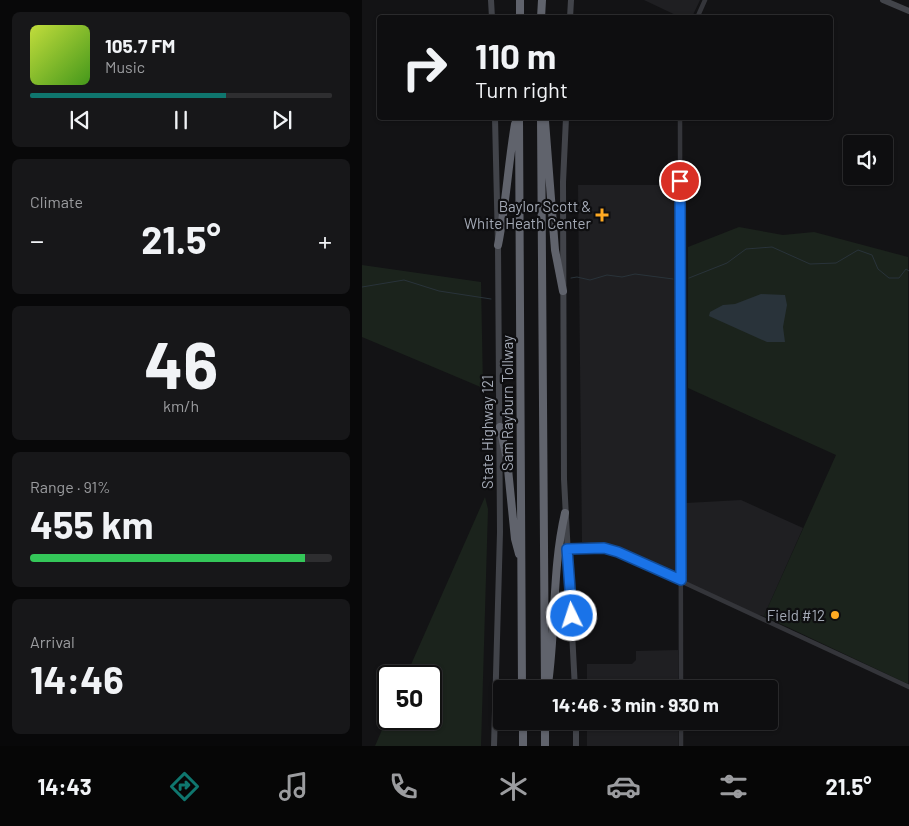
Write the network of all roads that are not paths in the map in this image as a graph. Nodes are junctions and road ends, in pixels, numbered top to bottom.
1 (491, 0) edge
2 (520, 0) edge
3 (542, 0) edge
4 (571, 0) edge
5 (704, 0) edge
6 (883, 0) edge
7 (908, 11) edge
8 (492, 15) edge
9 (520, 15) edge
10 (542, 15) edge
11 (570, 15) edge
12 (698, 15) edge
13 (495, 120) edge
14 (517, 120) edge
15 (517, 120) edge
16 (541, 120) edge
17 (545, 120) edge
18 (566, 120) edge
19 (680, 120) edge
20 (498, 245) junction
21 (563, 291) junction
22 (500, 427) junction
23 (565, 513) junction
24 (567, 549) junction
25 (522, 566) junction
26 (681, 580) junction
27 (522, 680) edge
28 (546, 680) edge
29 (548, 680) edge
30 (574, 680) edge
31 (681, 680) edge
32 (908, 687) edge
33 (523, 730) edge
34 (545, 730) edge
35 (576, 730) edge
36 (681, 730) edge
37 (494, 746) edge
38 (523, 746) edge
39 (545, 746) edge
40 (576, 746) edge
41 (681, 746) edge

1 - 8 main road
2 - 9 highway
3 - 10 highway
4 - 11 main road
5 - 12 street
6 - 7 main road
13 - 20 main road, State Highway 121
14 - 20 highway
15 - 25 highway, Sam Rayburn Tollway
16 - 28 highway
17 - 21 highway
18 - 21 main road
19 - 26 street
20 - 22 main road, State Highway 121
21 - 23 main road
22 - 25 highway
22 - 37 main road, State Highway 121
23 - 24 main road
23 - 29 highway
24 - 26 street
24 - 30 main road
25 - 27 highway, Sam Rayburn Tollway
26 - 31 street
26 - 32 street
33 - 38 highway
34 - 39 highway
35 - 40 main road
36 - 41 street

